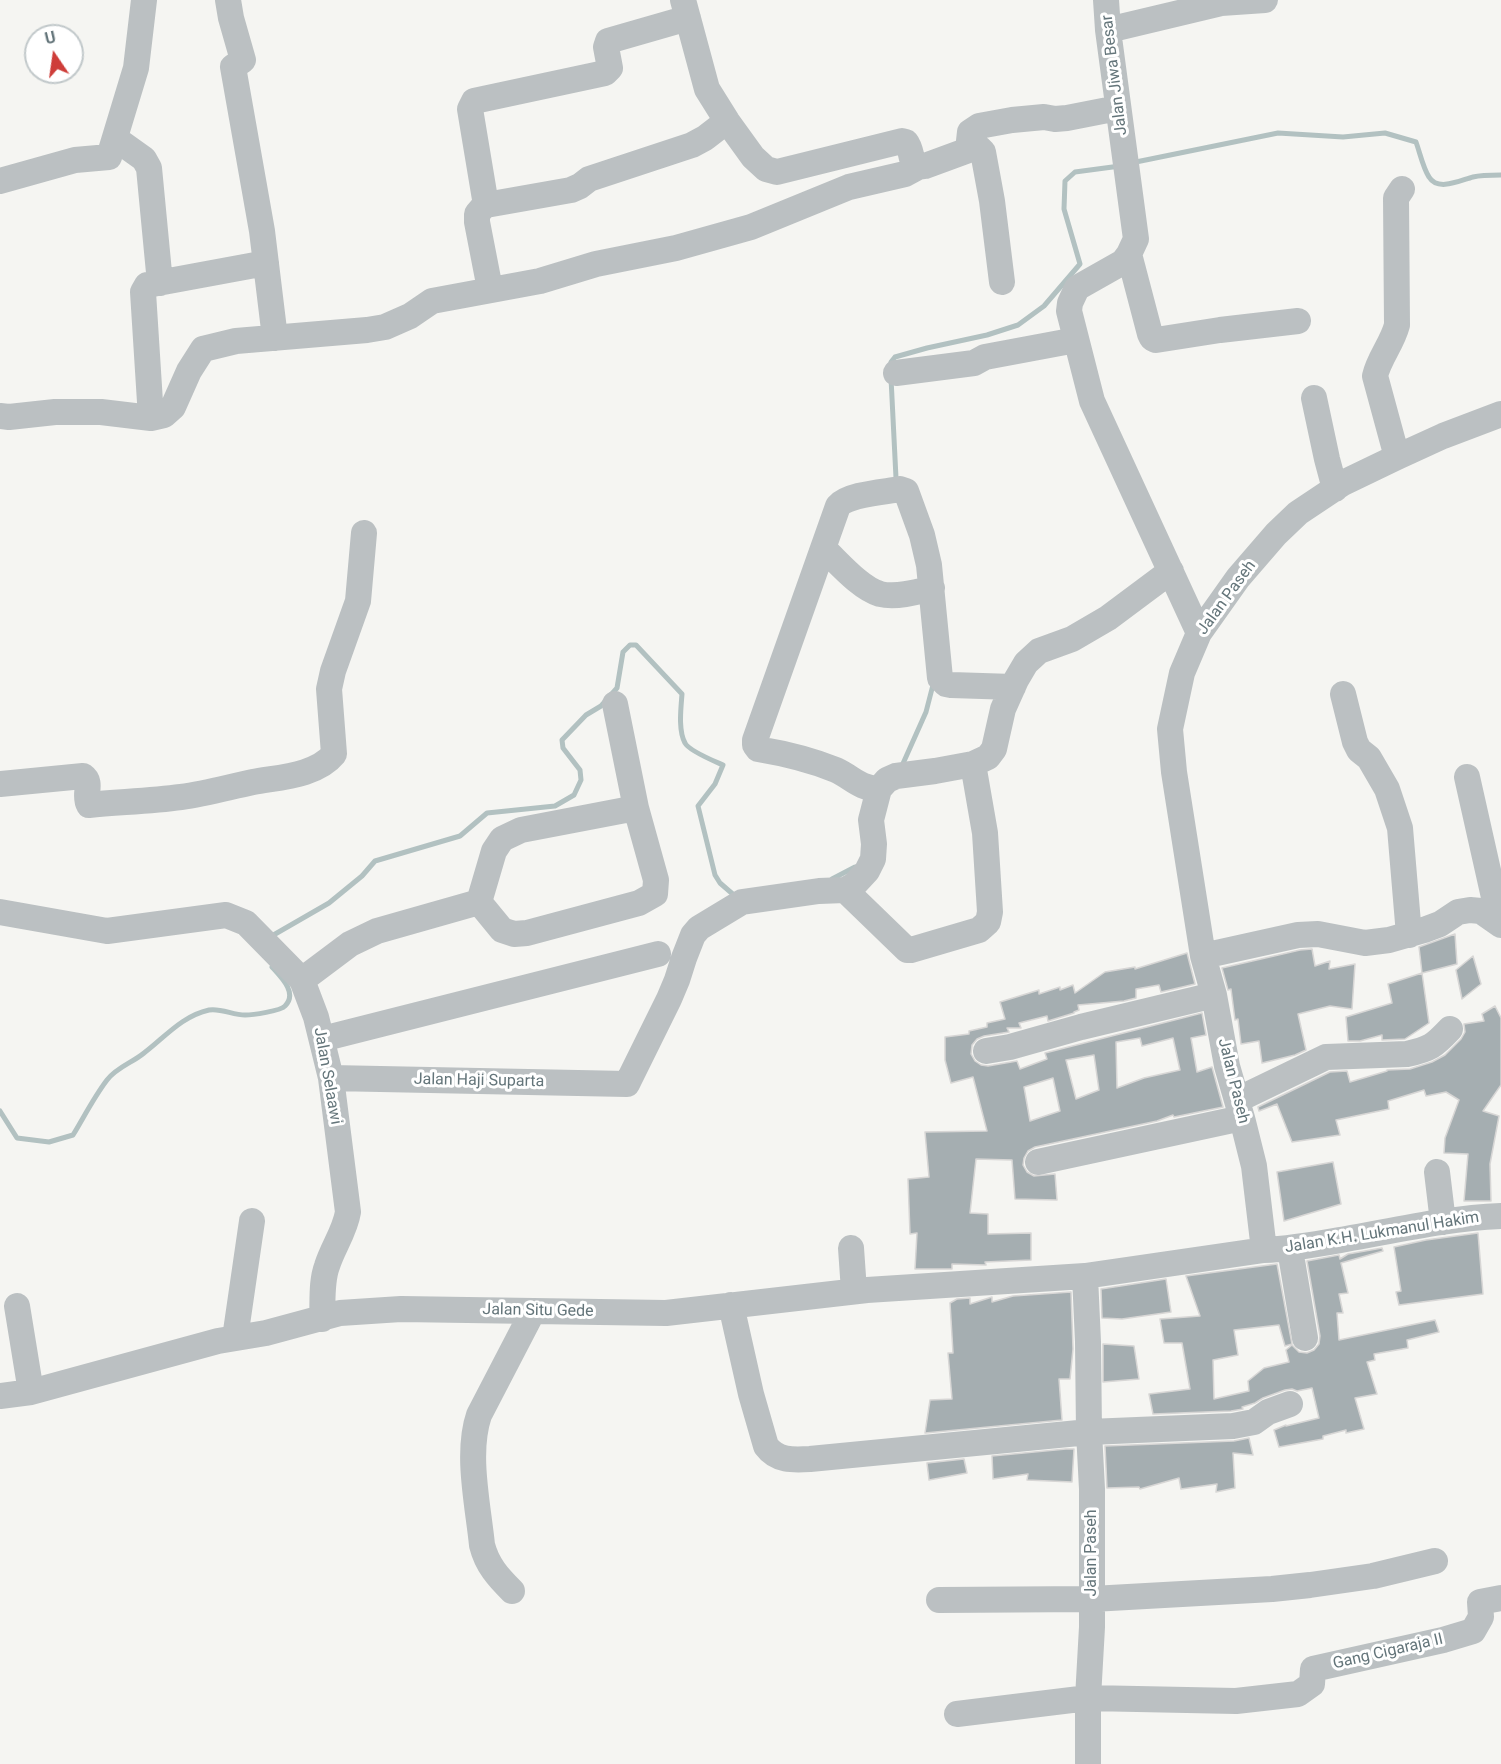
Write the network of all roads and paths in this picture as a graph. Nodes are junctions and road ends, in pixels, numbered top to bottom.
1 (144, 0) edge
2 (228, 0) edge
3 (1106, 0) edge
4 (1265, 0) edge
5 (685, 9) edge
6 (1108, 30) junction
7 (1118, 108) junction
8 (726, 121) junction
9 (116, 139) junction
10 (974, 148) junction
11 (918, 167) junction
12 (0, 181) edge
13 (1402, 189) dead end
14 (486, 205) junction
15 (1129, 254) junction
16 (266, 263) junction
17 (1002, 282) dead end
18 (160, 283) junction
19 (490, 289) junction
20 (1298, 321) dead end
21 (275, 338) junction
22 (1076, 340) junction
23 (896, 373) dead end
24 (1314, 398) dead end
25 (1501, 414) edge
26 (0, 417) edge
27 (151, 418) junction
28 (1396, 457) junction
29 (1335, 489) junction
30 (364, 533) dead end
31 (824, 549) junction
32 (1171, 571) junction
33 (928, 589) junction
34 (1200, 633) junction
35 (1013, 687) junction
36 (1343, 694) dead end
37 (615, 704) dead end
38 (973, 764) junction
39 (1467, 777) dead end
40 (0, 783) edge
41 (875, 789) junction
42 (636, 808) junction
43 (845, 890) junction
44 (478, 902) junction
45 (0, 912) edge
46 (1500, 924) edge
47 (1409, 935) junction
48 (658, 954) dead end
49 (1203, 956) junction
50 (302, 980) junction
51 (1214, 995) junction
52 (1450, 1029) dead end
53 (322, 1039) junction
54 (986, 1051) dead end
55 (331, 1078) junction
56 (1240, 1109) junction
57 (1038, 1162) dead end
58 (1437, 1172) dead end
59 (1501, 1216) edge
60 (252, 1221) dead end
61 (1443, 1222) junction
62 (851, 1248) dead end
63 (1290, 1249) junction
64 (1264, 1250) junction
65 (1084, 1276) junction
66 (855, 1292) junction
67 (731, 1305) junction
68 (17, 1306) dead end
69 (533, 1311) junction
70 (322, 1319) junction
71 (235, 1338) junction
72 (1305, 1338) dead end
73 (31, 1392) junction
74 (0, 1396) edge
75 (1290, 1404) dead end
76 (1089, 1432) junction
77 (1435, 1561) dead end
78 (512, 1591) dead end
79 (1501, 1598) edge
80 (1092, 1599) junction
81 (939, 1600) dead end
82 (1088, 1698) junction
83 (957, 1714) dead end
84 (1088, 1764) edge

1 - 9 street
2 - 16 street
3 - 6 street, Jalan Jiwa Besar
4 - 6 street
5 - 8 street
5 - 14 street
6 - 7 street, Jalan Jiwa Besar
7 - 10 street
7 - 15 street, Jalan Jiwa Besar
8 - 11 street
8 - 14 street
9 - 12 street
9 - 18 street
10 - 11 street
10 - 17 street
11 - 19 street
13 - 28 street
14 - 19 street
15 - 20 street
15 - 22 street
16 - 18 street
16 - 21 street
18 - 27 street
19 - 21 street
21 - 27 street
22 - 23 street
22 - 32 street
24 - 29 street
25 - 28 street, Jalan Paseh
26 - 27 street
28 - 29 street, Jalan Paseh
29 - 34 street, Jalan Paseh
30 - 40 street
31 - 33 street
31 - 33 street
31 - 41 street
32 - 34 street
32 - 35 street
33 - 35 street
34 - 49 street, Jalan Paseh
35 - 38 street
36 - 47 street
37 - 42 street
38 - 41 street
38 - 43 street
39 - 46 street
41 - 43 street
42 - 44 street
42 - 44 street
43 - 55 street, Jalan Haji Suparta
44 - 50 street
45 - 50 street, Jalan Selaawi
46 - 47 street
47 - 49 street
48 - 53 street
49 - 51 street, Jalan Paseh
50 - 53 street, Jalan Selaawi
51 - 54 street
51 - 56 street, Jalan Paseh
52 - 56 street
53 - 55 street, Jalan Selaawi
55 - 70 street, Jalan Selaawi
56 - 57 street
56 - 64 street, Jalan Paseh
58 - 61 street
59 - 61 street, Jalan K.H. Lukmanul Hakim
60 - 71 street
61 - 63 street, Jalan K.H. Lukmanul Hakim
62 - 66 street
63 - 64 street, Jalan K.H. Lukmanul Hakim
63 - 72 street
64 - 65 street
65 - 66 street, Jalan Situ Gede
65 - 76 street, Jalan Paseh
66 - 67 street, Jalan Situ Gede
67 - 69 street, Jalan Situ Gede
67 - 76 street
68 - 73 street
69 - 70 street, Jalan Situ Gede
69 - 78 street
70 - 71 street, Jalan Situ Gede
71 - 73 street, Jalan Situ Gede
73 - 74 street, Jalan Situ Gede
75 - 76 street
76 - 80 street, Jalan Paseh
77 - 80 street
79 - 82 street, Gang Cigaraja II
80 - 81 street
80 - 82 street, Jalan Paseh
82 - 83 street
82 - 84 street, Jalan Paseh

